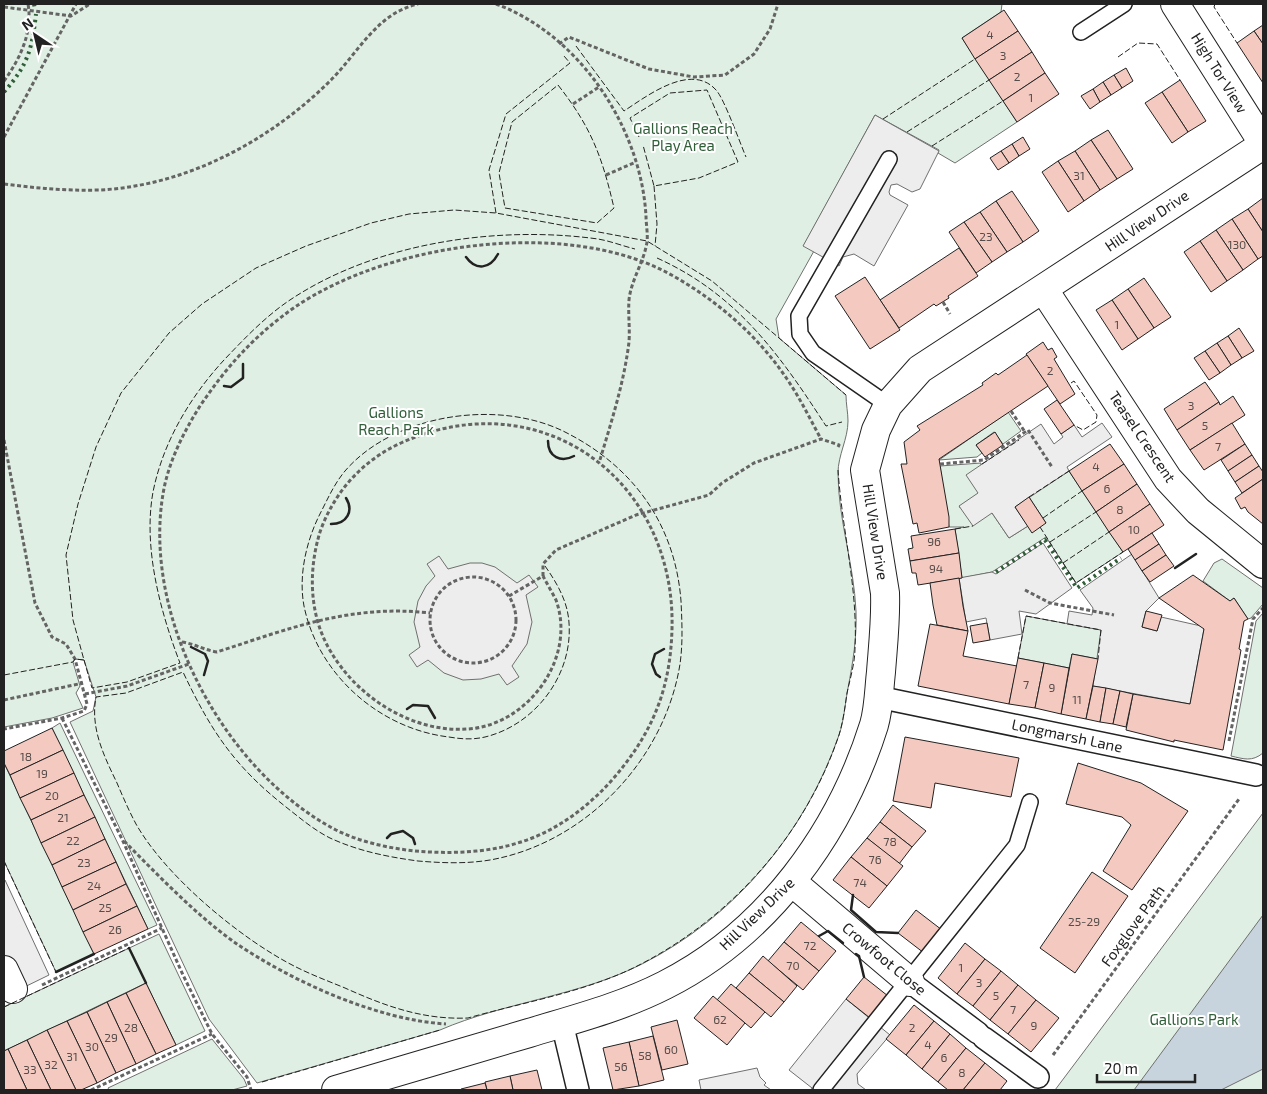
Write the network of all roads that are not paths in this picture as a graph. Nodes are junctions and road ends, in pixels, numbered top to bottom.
1 (1124, 4) edge
2 (1175, 4) edge
3 (1081, 32) dead end
4 (1263, 144) edge
5 (889, 159) dead end
6 (1044, 290) junction
7 (888, 405) junction
8 (1263, 564) edge
9 (878, 697) junction
10 (1256, 775) road end
11 (1030, 802) dead end
12 (792, 882) junction
13 (910, 982) junction
14 (562, 1023) junction
15 (1038, 1077) road end
16 (336, 1090) edge
17 (578, 1090) edge
18 (821, 1090) edge

1 - 3 lane
2 - 4 street, High Tor View
4 - 6 street, Hill View Drive
5 - 7 lane
6 - 7 street, Hill View Drive
6 - 8 street, Teasel Crescent
7 - 9 street, Hill View Drive
9 - 10 street, Longmarsh Lane
9 - 12 street, Hill View Drive
11 - 13 lane
12 - 13 street, Crowfoot Close
12 - 14 street, Hill View Drive
13 - 15 street, Crowfoot Close
13 - 18 lane
14 - 16 street, Hill View Drive
14 - 17 street

